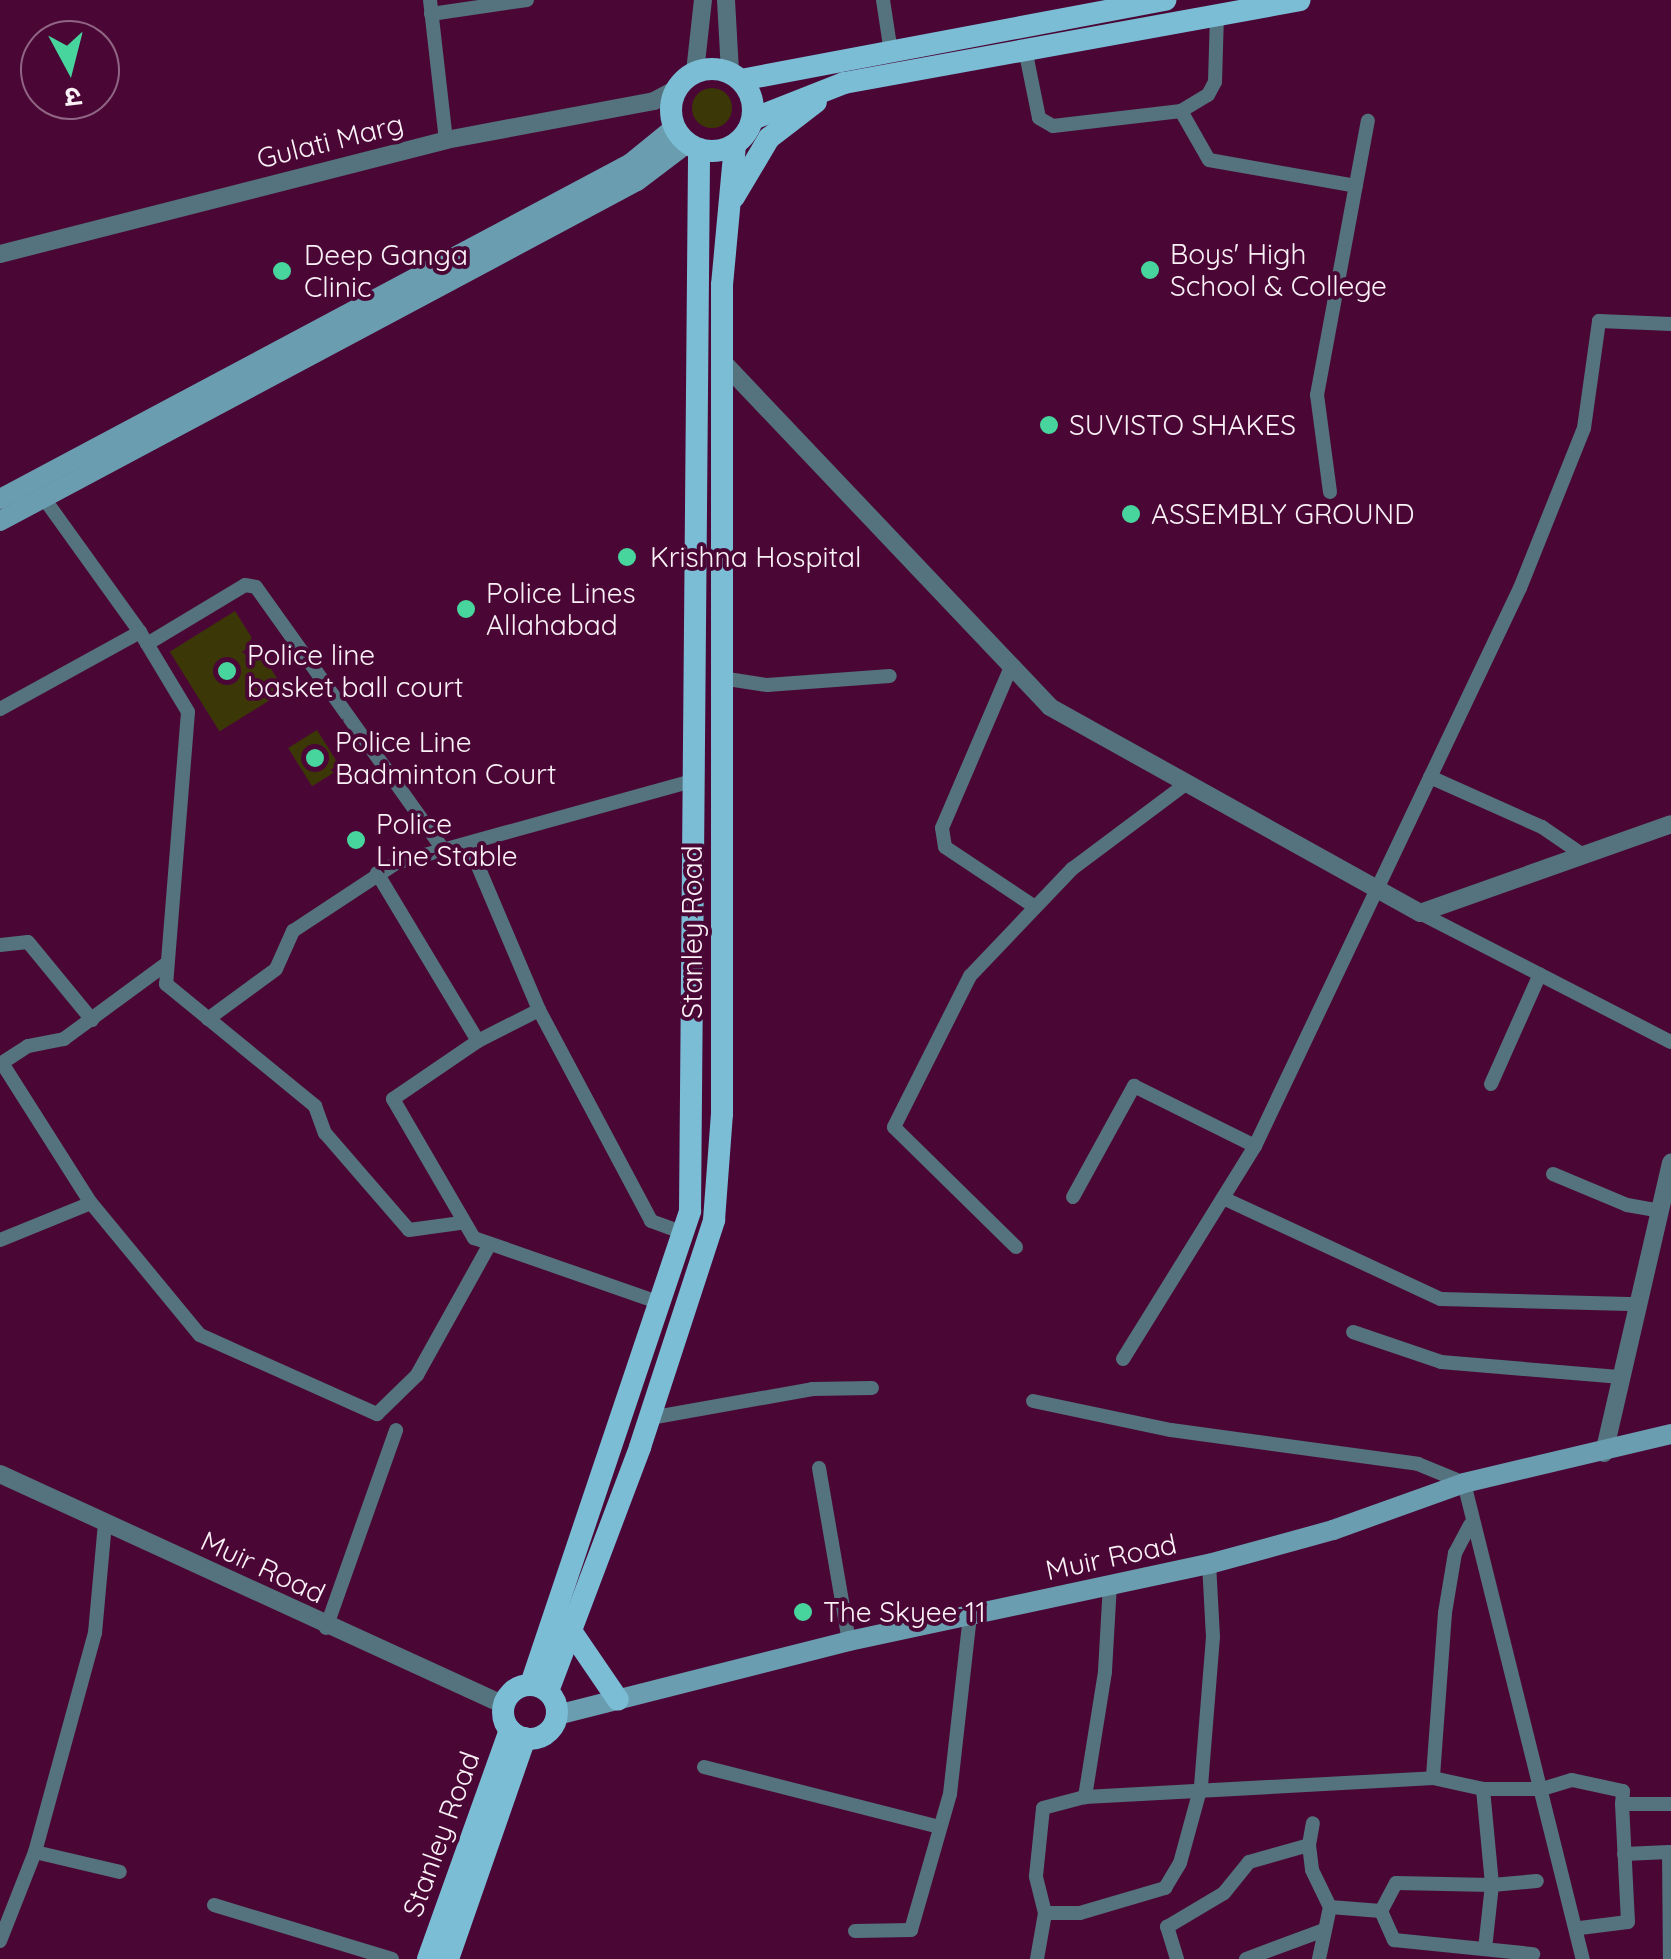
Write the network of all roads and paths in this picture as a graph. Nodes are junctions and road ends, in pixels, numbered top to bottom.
1 (527, 0) edge
2 (703, 0) edge
3 (726, 0) edge
4 (883, 0) edge
5 (1166, 0) edge
6 (1299, 0) edge
7 (431, 7) edge
8 (1217, 15) junction
9 (1025, 49) junction
10 (890, 52) junction
11 (695, 72) junction
12 (736, 76) junction
13 (844, 83) junction
14 (675, 90) junction
15 (1181, 111) junction
16 (753, 120) junction
17 (1368, 120) dead end
18 (446, 140) junction
19 (687, 140) junction
20 (735, 145) junction
21 (1356, 186) junction
22 (727, 210) junction
23 (0, 254) edge
24 (1671, 324) edge
25 (722, 360) junction
26 (1330, 492) dead end
27 (43, 497) junction
28 (0, 498) edge
29 (0, 520) edge
30 (144, 638) junction
31 (1010, 667) junction
32 (890, 676) dead end
33 (721, 678) junction
34 (0, 709) edge
35 (1430, 777) junction
36 (696, 780) junction
37 (1183, 786) junction
38 (1671, 824) edge
39 (469, 845) junction
40 (443, 848) junction
41 (1583, 855) junction
42 (377, 873) junction
43 (1376, 890) junction
44 (1035, 907) junction
45 (1420, 913) junction
46 (0, 945) edge
47 (166, 964) junction
48 (1540, 974) junction
49 (538, 1010) junction
50 (208, 1019) junction
51 (92, 1020) junction
52 (478, 1041) junction
53 (1671, 1042) edge
54 (1490, 1084) dead end
55 (1255, 1146) junction
56 (1671, 1163) edge
57 (1553, 1174) dead end
58 (1073, 1197) dead end
59 (1223, 1198) junction
60 (91, 1204) junction
61 (1660, 1210) junction
62 (460, 1223) junction
63 (686, 1234) junction
64 (0, 1240) edge
65 (490, 1244) junction
66 (1016, 1247) dead end
67 (664, 1304) junction
68 (1638, 1304) junction
69 (1352, 1332) dead end
70 (1123, 1359) dead end
71 (1621, 1377) junction
72 (872, 1388) dead end
73 (1033, 1401) dead end
74 (650, 1418) junction
75 (396, 1430) dead end
76 (1671, 1434) edge
77 (1604, 1453) junction
78 (820, 1468) dead end
79 (0, 1474) edge
80 (1464, 1483) junction
81 (105, 1524) junction
82 (1470, 1526) junction
83 (1210, 1564) junction
84 (1110, 1584) junction
85 (970, 1616) junction
86 (326, 1628) junction
87 (570, 1631) junction
88 (850, 1641) junction
89 (539, 1688) junction
90 (618, 1700) junction
91 (504, 1705) junction
92 (557, 1716) junction
93 (518, 1734) junction
94 (704, 1767) dead end
95 (1434, 1778) junction
96 (1202, 1786) junction
97 (1483, 1788) junction
98 (1542, 1790) junction
99 (1085, 1797) junction
100 (1622, 1804) junction
101 (1671, 1804) edge
102 (1314, 1823) dead end
103 (936, 1826) junction
104 (1309, 1844) junction
105 (35, 1852) junction
106 (1624, 1854) junction
107 (120, 1872) dead end
108 (1538, 1881) dead end
109 (1492, 1885) junction
110 (214, 1905) dead end
111 (1330, 1907) junction
112 (1381, 1912) junction
113 (1046, 1913) junction
114 (1580, 1928) junction
115 (1324, 1930) junction
116 (855, 1931) dead end
117 (0, 1941) edge
118 (1485, 1949) junction
119 (1533, 1954) dead end
120 (392, 1959) edge
121 (428, 1959) edge
122 (448, 1959) edge
123 (1037, 1959) edge
124 (1177, 1959) edge
125 (1246, 1959) edge
126 (1319, 1959) edge
127 (1584, 1959) edge
128 (1670, 1959) edge

1 - 7 street
2 - 11 street
3 - 12 street
4 - 10 street
5 - 10 main road
6 - 8 main road
7 - 18 street
8 - 9 main road
8 - 15 street
9 - 13 main road
9 - 15 street
10 - 12 main road
11 - 12 main road
11 - 14 main road
12 - 16 main road
13 - 16 main road
13 - 22 main road
14 - 18 street, Gulati Marg
14 - 19 main road
15 - 21 street
16 - 20 main road
17 - 21 street
18 - 23 street, Gulati Marg
19 - 20 main road
19 - 27 main road
19 - 28 main road
19 - 36 main road, Stanley Road
20 - 22 main road, Stanley Road
21 - 26 street
22 - 25 main road, Stanley Road
24 - 35 street
25 - 31 street
25 - 33 main road, Stanley Road
27 - 29 main road
27 - 30 street
30 - 34 street
30 - 40 street
30 - 47 street
31 - 37 street
31 - 44 street
32 - 33 street
33 - 74 main road, Stanley Road
35 - 41 street
35 - 43 street
36 - 39 street
36 - 63 main road, Stanley Road
37 - 43 street
37 - 44 street
38 - 41 street
39 - 40 street
39 - 49 street
40 - 42 street
41 - 45 street
42 - 50 street
42 - 52 street
43 - 45 street
43 - 55 street
44 - 66 street
45 - 48 street
46 - 51 street
47 - 50 street
47 - 51 street
48 - 53 street
48 - 54 street
49 - 52 street
49 - 63 street
50 - 62 street
51 - 60 street
52 - 62 street
55 - 58 street
55 - 59 street
56 - 61 street
57 - 61 street
59 - 68 street
59 - 70 street
60 - 64 street
60 - 65 street
61 - 68 street
62 - 65 street
63 - 67 main road, Stanley Road
65 - 67 street
67 - 89 main road, Stanley Road
68 - 71 street
69 - 71 street
71 - 77 street
72 - 74 street
73 - 80 street
74 - 87 main road, Stanley Road
75 - 86 street
76 - 77 main road, Muir Road
77 - 80 main road, Muir Road
78 - 88 street
79 - 81 street, Muir Road
80 - 82 street
80 - 83 main road, Muir Road
81 - 86 street, Muir Road
81 - 105 street
82 - 95 street
82 - 98 street
83 - 84 main road, Muir Road
83 - 96 street
84 - 85 main road, Muir Road
84 - 99 street
85 - 88 main road, Muir Road
85 - 103 street
86 - 91 street, Muir Road
87 - 89 main road, Stanley Road
87 - 90 main road
88 - 90 main road, Muir Road
89 - 91 main road
89 - 92 main road
90 - 92 main road, Muir Road
91 - 93 main road
92 - 93 main road
93 - 121 main road, Stanley Road
93 - 122 main road, Stanley Road
94 - 103 street
95 - 96 street
95 - 97 street
96 - 99 street
96 - 113 street
97 - 98 street
97 - 109 street
98 - 100 street
98 - 114 street
99 - 113 street
100 - 101 street
100 - 106 street
102 - 104 street
103 - 116 street
104 - 111 street
104 - 124 street
105 - 107 street
105 - 117 street
106 - 114 street
106 - 128 street
108 - 109 street
109 - 112 street
109 - 118 street
110 - 120 street
111 - 112 street
111 - 115 street
112 - 118 street
113 - 123 street
114 - 127 street
115 - 125 street
115 - 126 street
118 - 119 street

